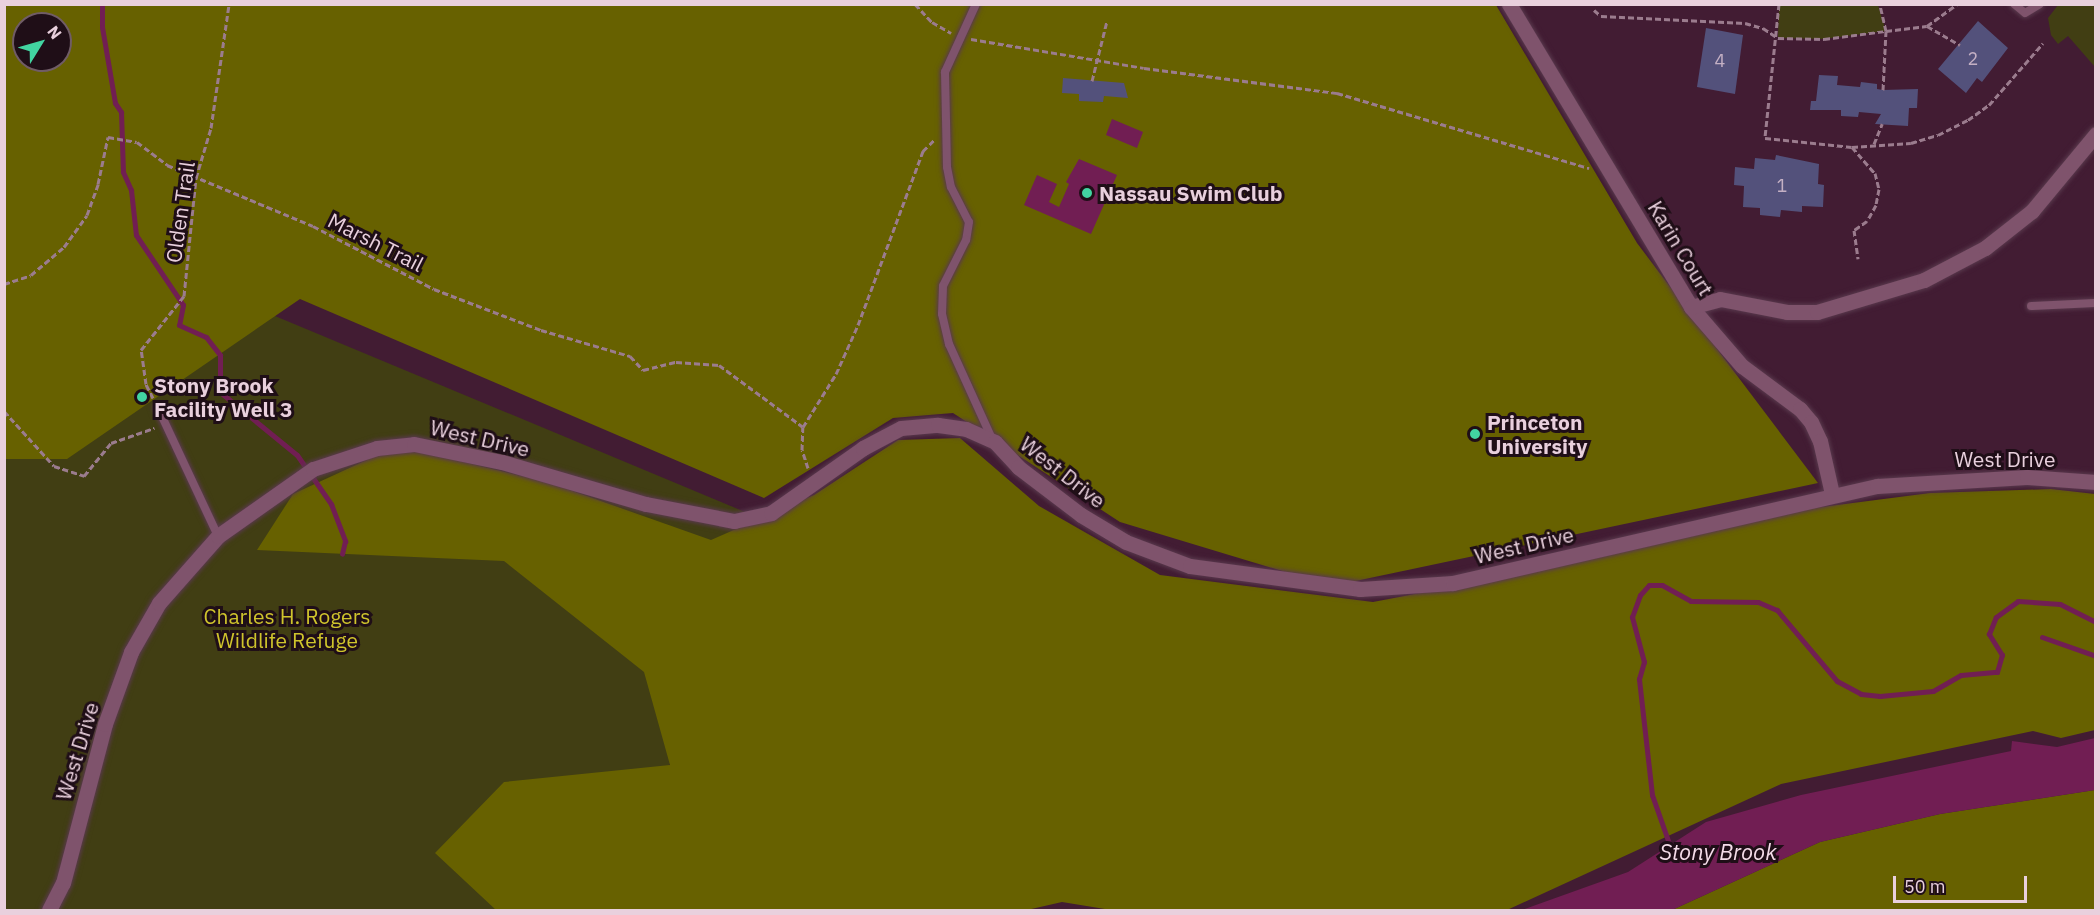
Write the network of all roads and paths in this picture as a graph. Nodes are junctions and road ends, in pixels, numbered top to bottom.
1 (229, 4) edge
2 (915, 4) edge
3 (976, 4) edge
4 (1509, 4) edge
5 (1779, 4) edge
6 (1880, 4) edge
7 (1956, 4) edge
8 (2014, 4) edge
9 (2040, 4) edge
10 (1594, 10) dead end
11 (1107, 21) dead end
12 (1927, 26) junction
13 (1886, 31) junction
14 (960, 37) junction
15 (1778, 38) junction
16 (2043, 43) dead end
17 (1960, 45) dead end
18 (1097, 60) junction
19 (1092, 81) dead end
20 (1883, 90) dead end
21 (1882, 124) dead end
22 (946, 128) junction
23 (2096, 134) edge
24 (1873, 145) junction
25 (1852, 147) junction
26 (1612, 175) junction
27 (196, 178) junction
28 (1858, 259) dead end
29 (4, 284) edge
30 (2096, 303) edge
31 (2031, 306) dead end
32 (1692, 307) junction
33 (158, 408) joint
34 (4, 411) edge
35 (167, 423) junction
36 (803, 427) junction
37 (994, 442) junction
38 (818, 483) junction
39 (2096, 483) edge
40 (1832, 494) junction
41 (218, 536) junction
42 (49, 910) edge

1 - 27 path, Olden Trail
2 - 14 path
3 - 14 lane, West Drive
4 - 26 street, Karin Court
5 - 15 path
6 - 13 path
7 - 12 path
8 - 9 lane
10 - 15 path
11 - 18 path
12 - 13 path
12 - 17 path
13 - 15 path
13 - 20 path
14 - 18 path
14 - 22 lane, West Drive
15 - 25 path
16 - 24 path
18 - 19 path
18 - 26 path
21 - 24 path
22 - 36 path
22 - 37 lane, West Drive
23 - 32 street
24 - 25 path
25 - 28 path
26 - 32 street, Karin Court
27 - 29 path, Marsh Trail
27 - 33 path, Olden Trail
27 - 36 path, Marsh Trail
30 - 31 lane
32 - 40 street, Karin Court
33 - 35 lane
34 - 35 path
35 - 41 lane
36 - 38 path
37 - 38 street, West Drive
37 - 40 street, West Drive
38 - 41 street, West Drive
39 - 40 street, West Drive
41 - 42 street, West Drive

